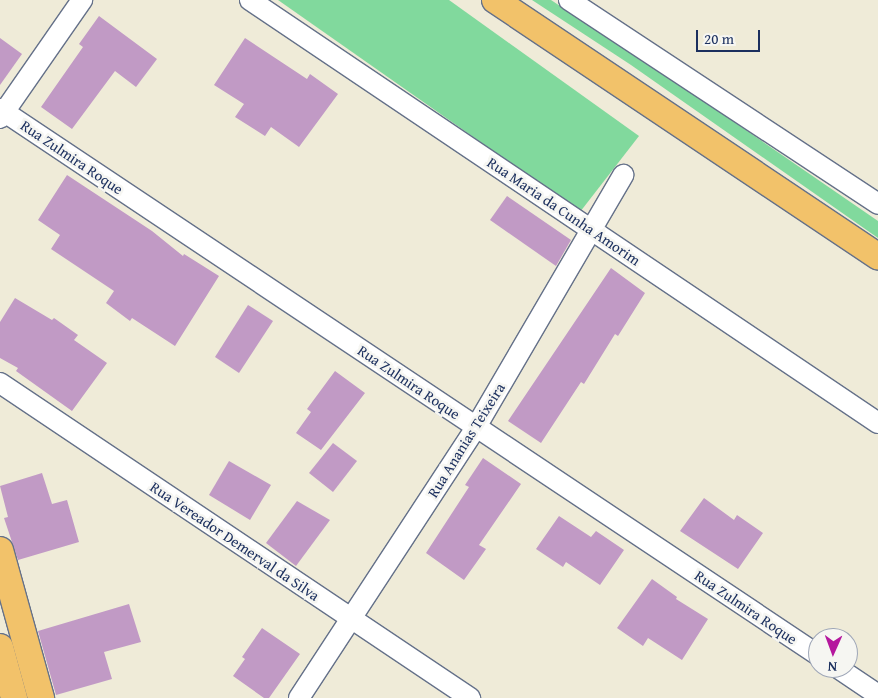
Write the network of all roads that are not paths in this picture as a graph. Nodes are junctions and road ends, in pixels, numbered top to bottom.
1 (82, 0) edge
2 (250, 0) edge
3 (496, 0) edge
4 (569, 0) edge
5 (1, 113) edge
6 (623, 176) dead end
7 (878, 204) edge
8 (592, 230) junction
9 (878, 256) edge
10 (0, 383) edge
11 (878, 423) edge
12 (476, 427) junction
13 (0, 550) edge
14 (351, 619) junction
15 (0, 647) edge
16 (808, 648) edge
17 (853, 678) edge
18 (878, 695) edge
19 (14, 698) edge
20 (40, 698) edge
21 (300, 698) edge
22 (470, 698) edge

1 - 5 street
2 - 8 street, Rua Maria da Cunha Amorim
3 - 9 main road
4 - 7 street
5 - 12 street, Rua Zulmira Roque
6 - 8 street, Rua Ananias Teixeira
8 - 11 street, Rua Maria da Cunha Amorim
8 - 12 street, Rua Ananias Teixeira
10 - 14 street, Rua Vereador Demerval da Silva
12 - 14 street, Rua Ananias Teixeira
12 - 16 street, Rua Zulmira Roque
13 - 20 main road
14 - 21 street, Rua Ananias Teixeira
14 - 22 street, Rua Vereador Demerval da Silva
15 - 19 main road
17 - 18 street

